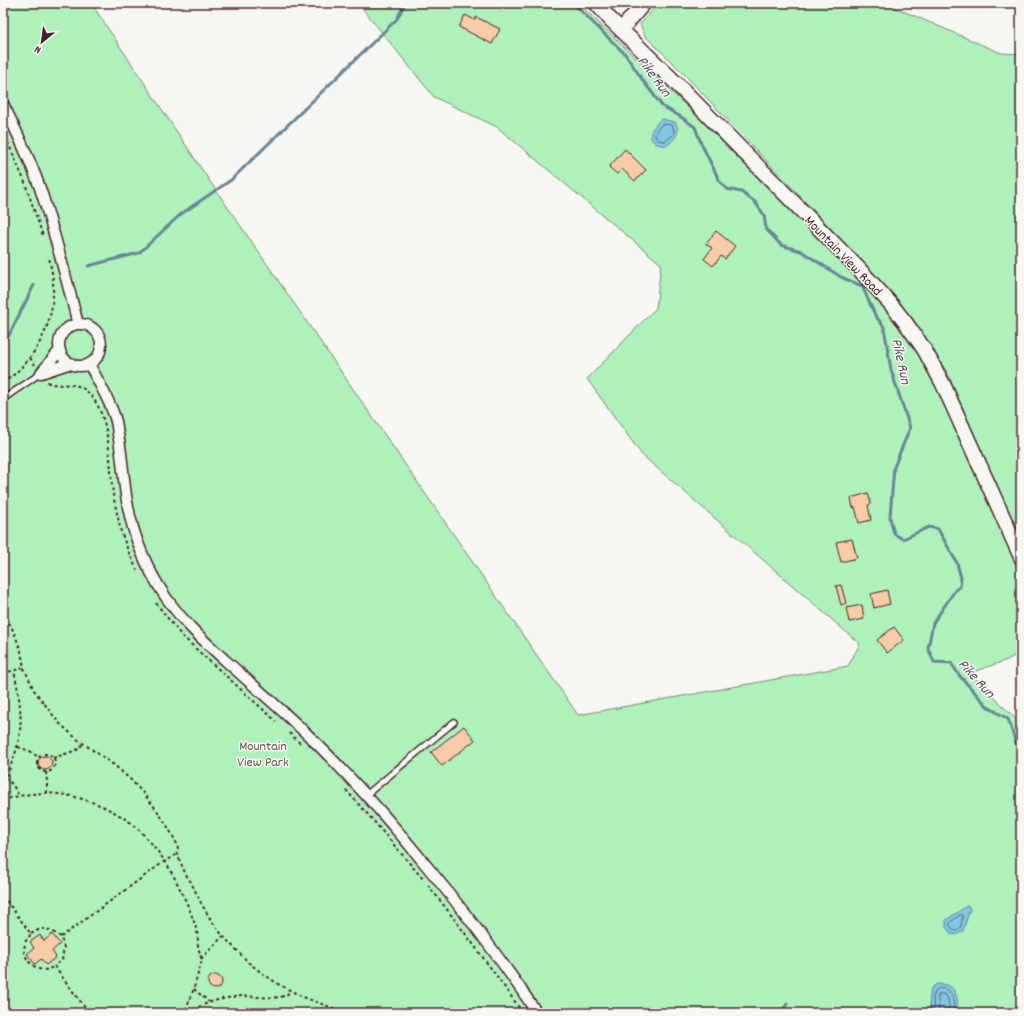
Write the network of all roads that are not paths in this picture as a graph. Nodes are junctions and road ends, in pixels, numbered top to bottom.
1 (596, 3) edge
2 (644, 3) edge
3 (621, 30) junction
4 (3, 104) edge
5 (78, 324) junction
6 (60, 350) junction
7 (71, 363) junction
8 (88, 364) junction
9 (40, 373) junction
10 (3, 399) edge
11 (1021, 557) edge
12 (454, 722) dead end
13 (366, 794) junction
14 (537, 1013) edge

1 - 3 street, Mountain View Road
2 - 3 street
3 - 11 street, Mountain View Road
4 - 5 street
5 - 6 street
5 - 8 street
6 - 7 street
6 - 9 street
7 - 8 street
7 - 9 street
8 - 13 street
9 - 10 lane
12 - 13 lane
13 - 14 street

